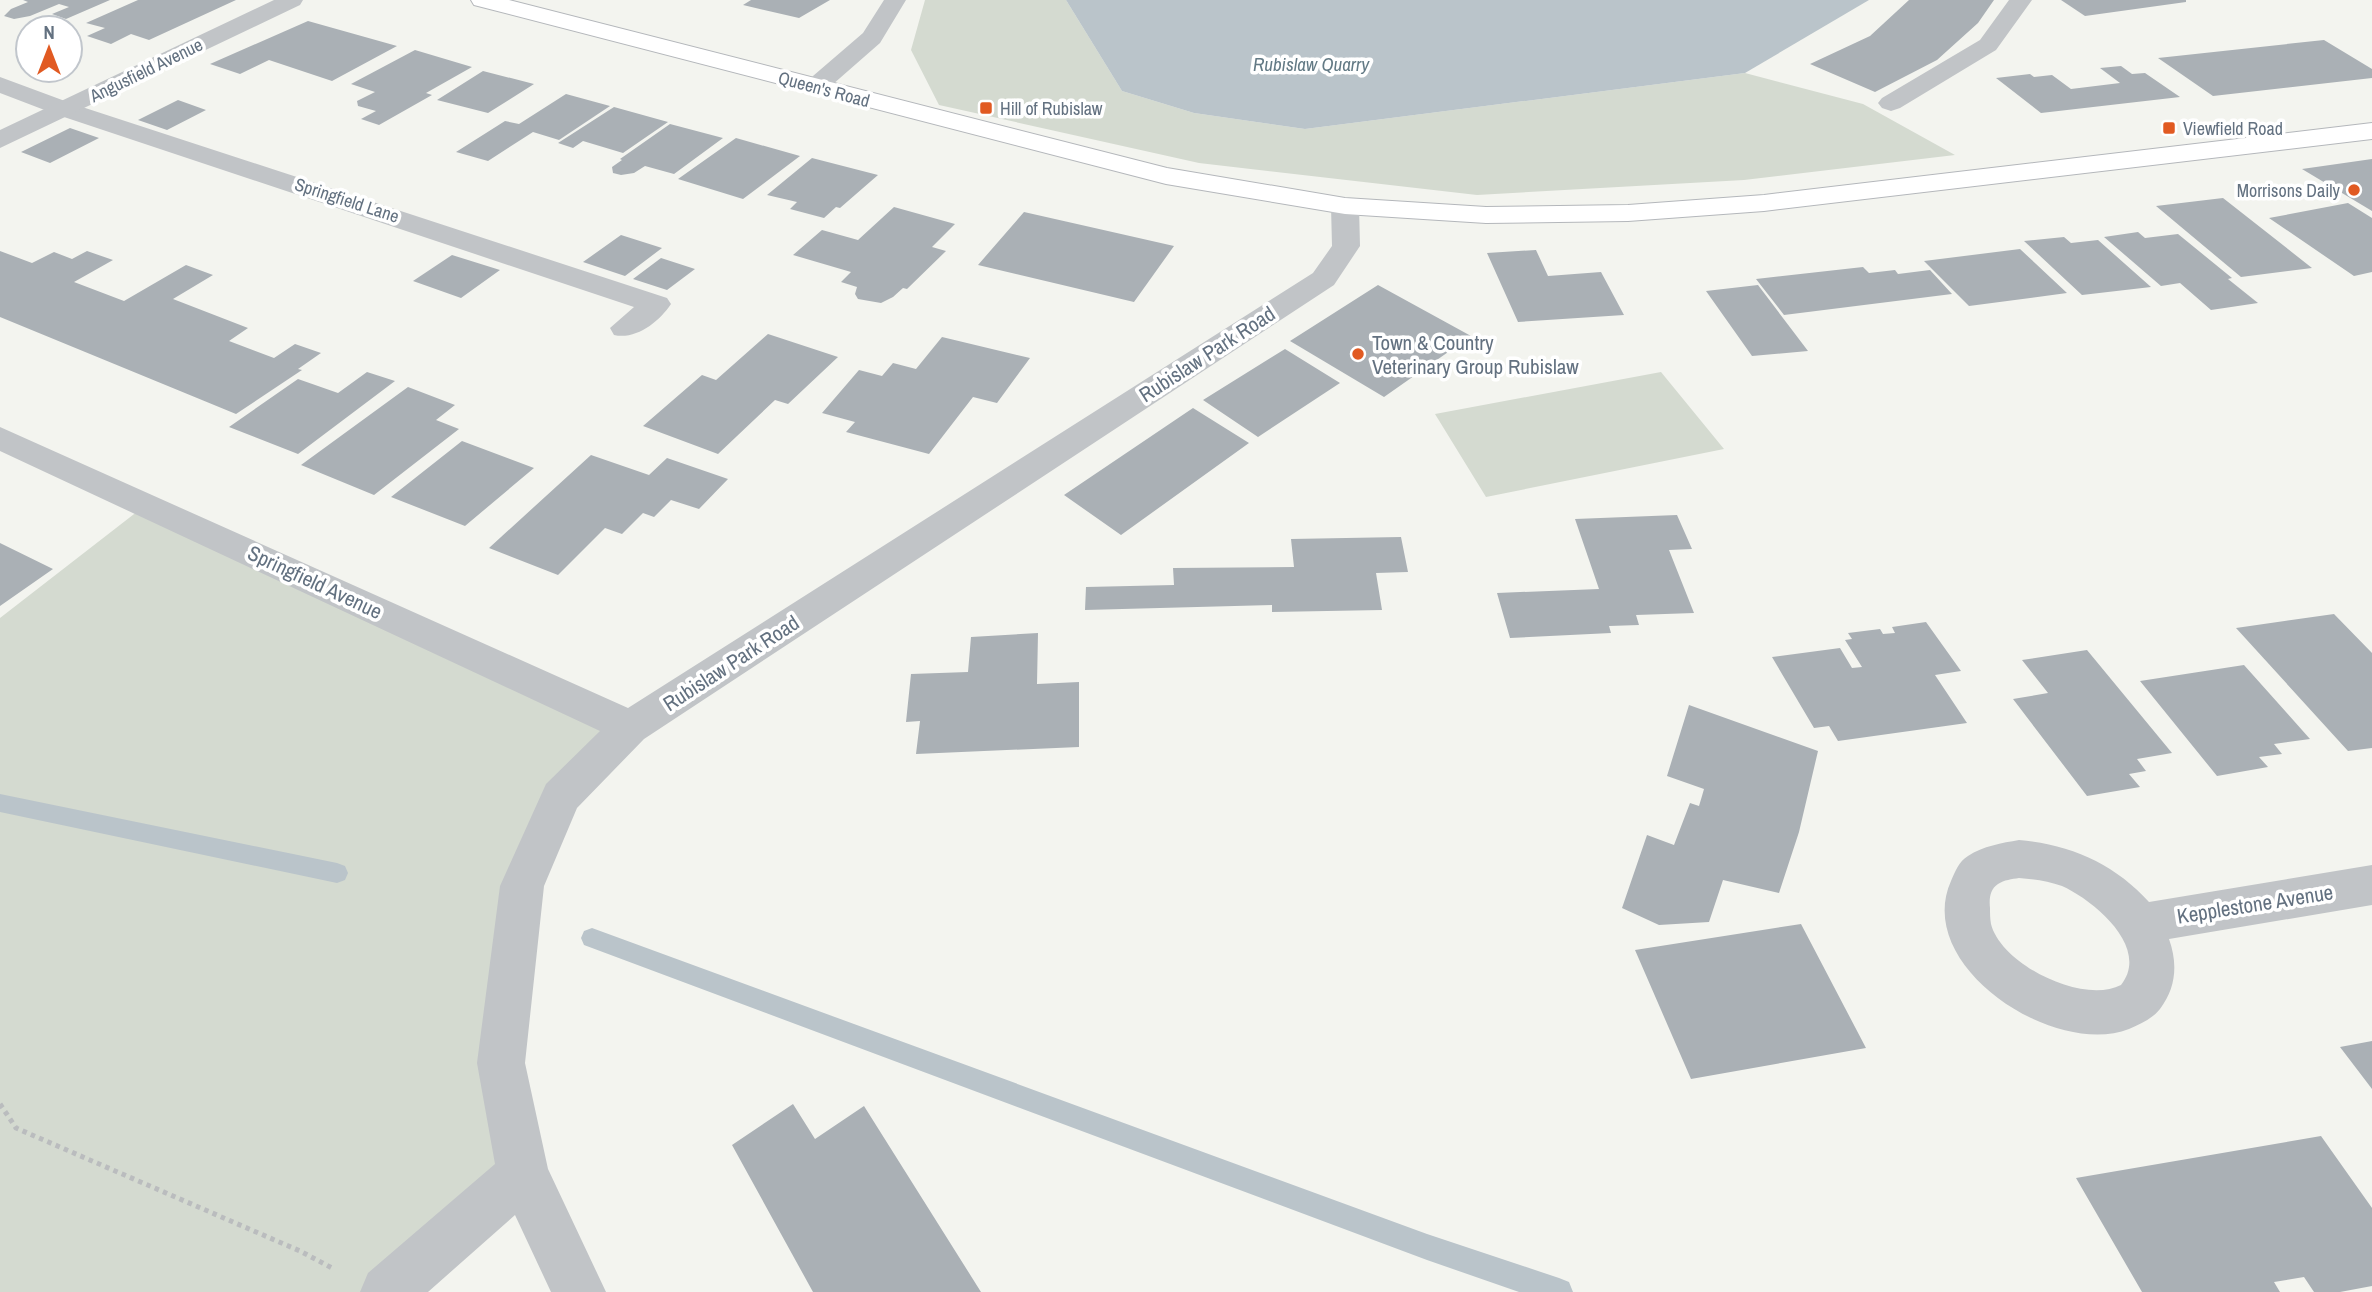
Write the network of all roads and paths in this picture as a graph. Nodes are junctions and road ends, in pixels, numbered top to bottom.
1 (292, 0) edge
2 (482, 0) edge
3 (895, 0) edge
4 (2021, 0) edge
5 (0, 84) edge
6 (815, 87) junction
7 (1891, 103) dead end
8 (64, 109) junction
9 (2372, 131) edge
10 (0, 140) edge
11 (1345, 206) junction
12 (625, 328) dead end
13 (0, 438) edge
14 (630, 727) junction
15 (2372, 885) edge
16 (2139, 924) dead end
17 (0, 1104) edge
18 (523, 1174) junction
19 (345, 1275) dead end
20 (387, 1292) edge
21 (579, 1292) edge

1 - 8 street, Angusfield Avenue
2 - 6 main road, Queen's Road
3 - 6 street
4 - 7 street
5 - 8 street, Springfield Lane
6 - 11 main road, Queen's Road
8 - 10 street, Angusfield Avenue
8 - 12 street, Springfield Lane
9 - 11 main road, Queen's Road
11 - 14 street, Rubislaw Park Road
13 - 14 street, Springfield Avenue
14 - 18 street, Rubislaw Park Road
15 - 16 street, Kepplestone Avenue
17 - 19 path
18 - 20 street
18 - 21 street, Rubislaw Park Road

